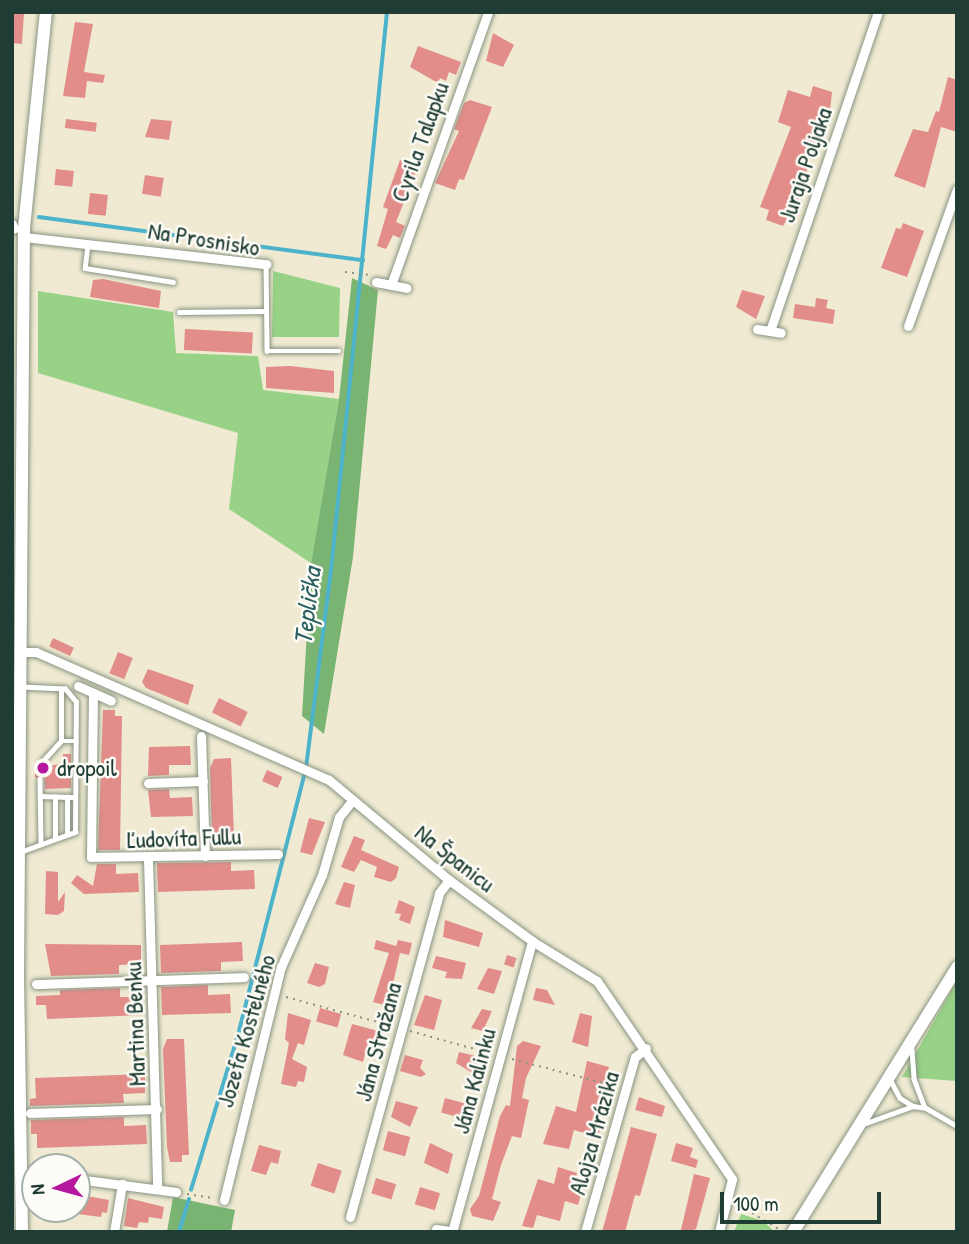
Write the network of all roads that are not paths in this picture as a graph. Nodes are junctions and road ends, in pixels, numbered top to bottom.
1 (46, 12) edge
2 (488, 12) edge
3 (878, 12) edge
4 (957, 189) edge
5 (17, 229) edge
6 (88, 240) junction
7 (266, 264) joint
8 (372, 279) road end
9 (173, 282) dead end
10 (391, 285) junction
11 (406, 288) dead end
12 (266, 311) junction
13 (179, 312) dead end
14 (908, 326) dead end
15 (757, 329) dead end
16 (770, 331) junction
17 (781, 333) dead end
18 (340, 351) dead end
19 (21, 652) junction
20 (78, 686) dead end
21 (21, 687) junction
22 (61, 689) junction
23 (93, 693) junction
24 (111, 701) dead end
25 (201, 736) dead end
26 (61, 741) junction
27 (76, 741) junction
28 (41, 762) dead end
29 (40, 779) dead end
30 (202, 781) junction
31 (148, 783) dead end
32 (40, 796) junction
33 (55, 797) junction
34 (67, 797) junction
35 (75, 797) junction
36 (354, 800) junction
37 (67, 835) junction
38 (55, 839) junction
39 (41, 844) junction
40 (19, 852) junction
41 (278, 854) dead end
42 (205, 856) junction
43 (148, 858) junction
44 (449, 880) junction
45 (532, 941) junction
46 (957, 967) edge
47 (244, 977) dead end
48 (152, 981) junction
49 (36, 984) dead end
50 (911, 1043) junction
51 (646, 1048) junction
52 (889, 1079) junction
53 (913, 1106) junction
54 (926, 1108) junction
55 (157, 1109) junction
56 (30, 1113) dead end
57 (862, 1124) junction
58 (957, 1126) edge
59 (19, 1172) joint
60 (91, 1181) edge
61 (122, 1184) junction
62 (157, 1189) junction
63 (176, 1192) road end
64 (224, 1200) road end
65 (350, 1217) dead end
66 (436, 1229) dead end
67 (786, 1231) edge
68 (22, 1232) edge
69 (114, 1232) edge
70 (453, 1232) edge
71 (585, 1232) edge
72 (719, 1232) edge

1 - 5 main road
2 - 10 street, Cyrila Talapku
3 - 16 street, Juraja Poljaka
4 - 14 street
5 - 6 street, Na Prosnisko
5 - 19 main road
6 - 7 street, Na Prosnisko
6 - 9 lane
7 - 12 lane, Na Prosnisko
8 - 10 street
10 - 11 street
12 - 13 lane
12 - 18 lane, Na Prosnisko
15 - 16 street
16 - 17 street
19 - 21 main road
19 - 36 street, Na Španicu
20 - 23 street
21 - 22 lane
21 - 40 main road
22 - 26 lane
22 - 27 lane
23 - 24 street
23 - 43 street, Ľudovíta Fullu
25 - 30 street
26 - 27 lane
26 - 28 lane
27 - 35 lane
29 - 32 lane
30 - 31 street
30 - 42 street
32 - 33 lane
32 - 39 lane
33 - 34 lane
33 - 38 lane
34 - 35 lane
34 - 37 lane
35 - 37 lane
36 - 44 street, Na Španicu
36 - 64 street, Jozefa Kostelného
37 - 38 lane
38 - 39 lane
39 - 40 lane
40 - 59 main road
41 - 42 street, Ľudovíta Fullu
42 - 43 street, Ľudovíta Fullu
43 - 48 street, Martina Benku
44 - 45 street, Na Španicu
44 - 65 street, Jána Stražana
45 - 51 street, Na Španicu
45 - 70 street, Jána Kalinku
46 - 50 main road
47 - 48 street
48 - 49 street
48 - 55 street, Martina Benku
50 - 52 main road
50 - 54 lane
51 - 71 street, Alojza Mrázika
51 - 72 street, Na Španicu
52 - 53 lane
52 - 57 main road
53 - 54 lane
53 - 57 lane
54 - 58 lane
55 - 56 street
55 - 62 street, Martina Benku
57 - 67 main road
59 - 68 main road
60 - 61 street
61 - 62 street
61 - 69 street
62 - 63 street
66 - 70 street

